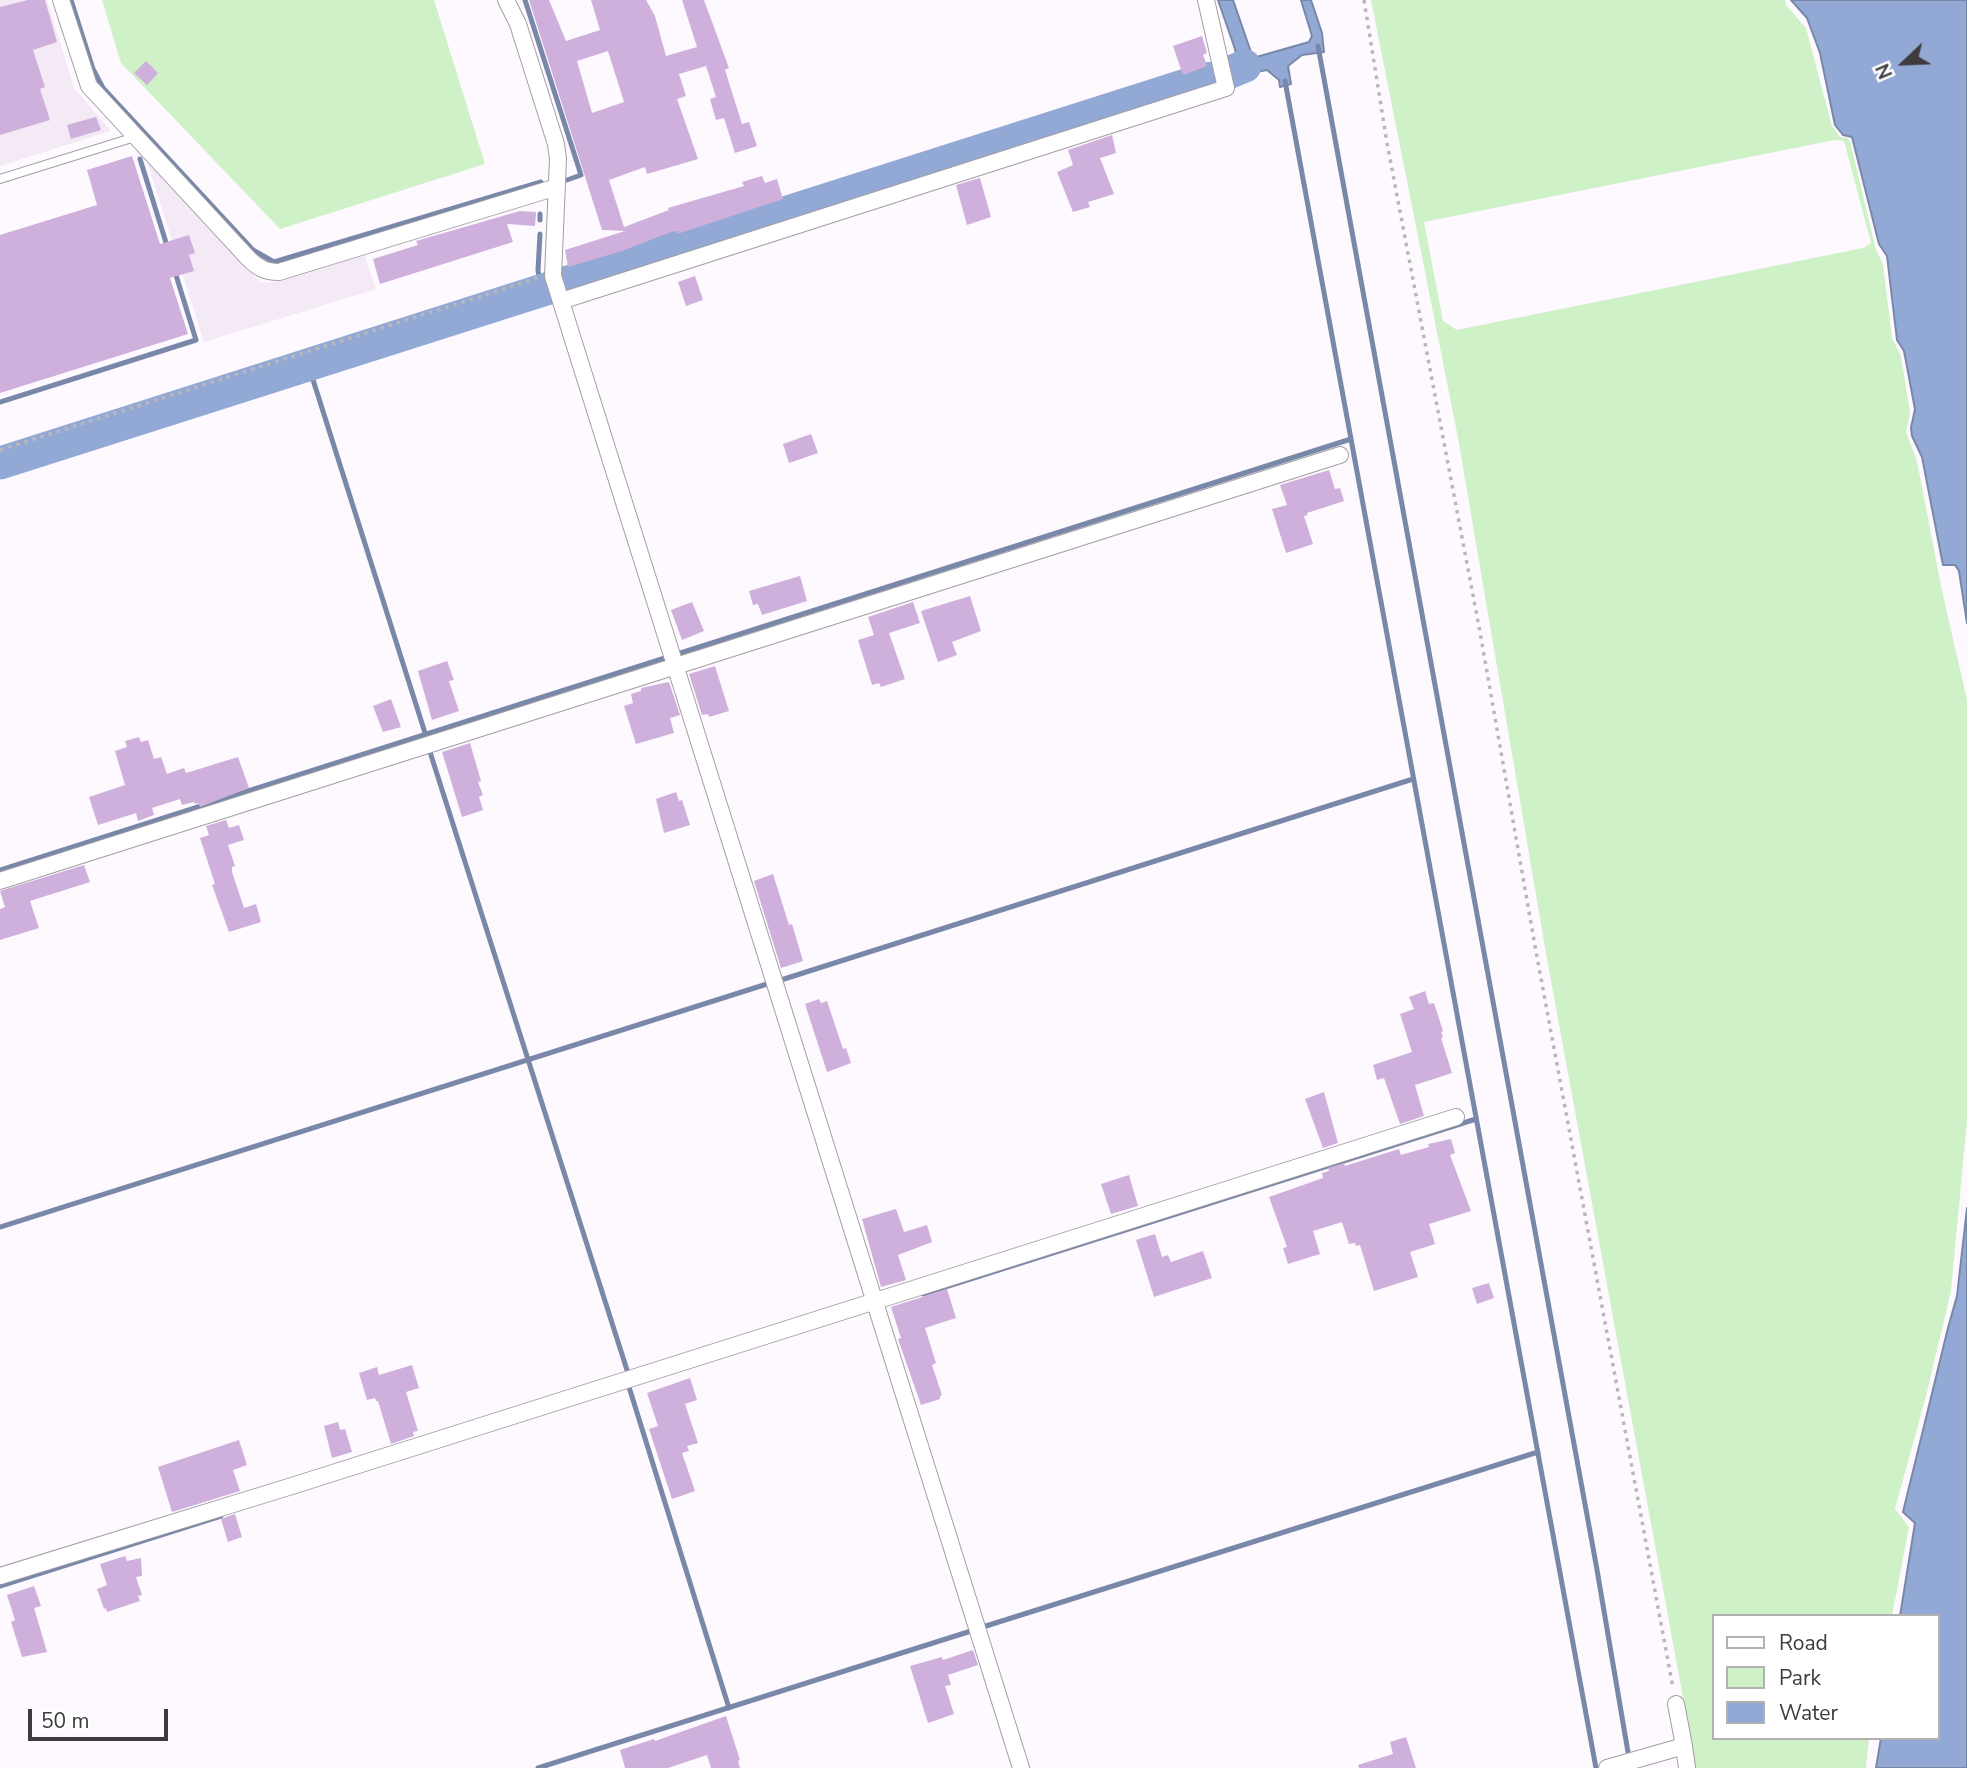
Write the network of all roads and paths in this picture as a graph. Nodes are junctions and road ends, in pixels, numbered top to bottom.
1 (61, 0) edge
2 (506, 0) edge
3 (1206, 0) edge
4 (1364, 0) edge
5 (135, 136) junction
6 (0, 179) edge
7 (557, 187) junction
8 (534, 279) dead end
9 (557, 290) junction
10 (0, 450) edge
11 (1340, 455) dead end
12 (672, 658) junction
13 (0, 881) edge
14 (1456, 1117) dead end
15 (873, 1300) junction
16 (0, 1576) edge
17 (1676, 1704) joint
18 (1684, 1746) junction
19 (1615, 1766) edge
20 (1021, 1768) edge
21 (1687, 1768) edge

1 - 5 street
2 - 7 street
3 - 9 street
4 - 17 path
5 - 6 lane
5 - 7 street
7 - 9 street
8 - 10 path
9 - 12 street
11 - 12 street
12 - 13 street
12 - 15 street
14 - 15 street
15 - 16 street
15 - 20 street
17 - 18 street
18 - 19 street
18 - 21 street

